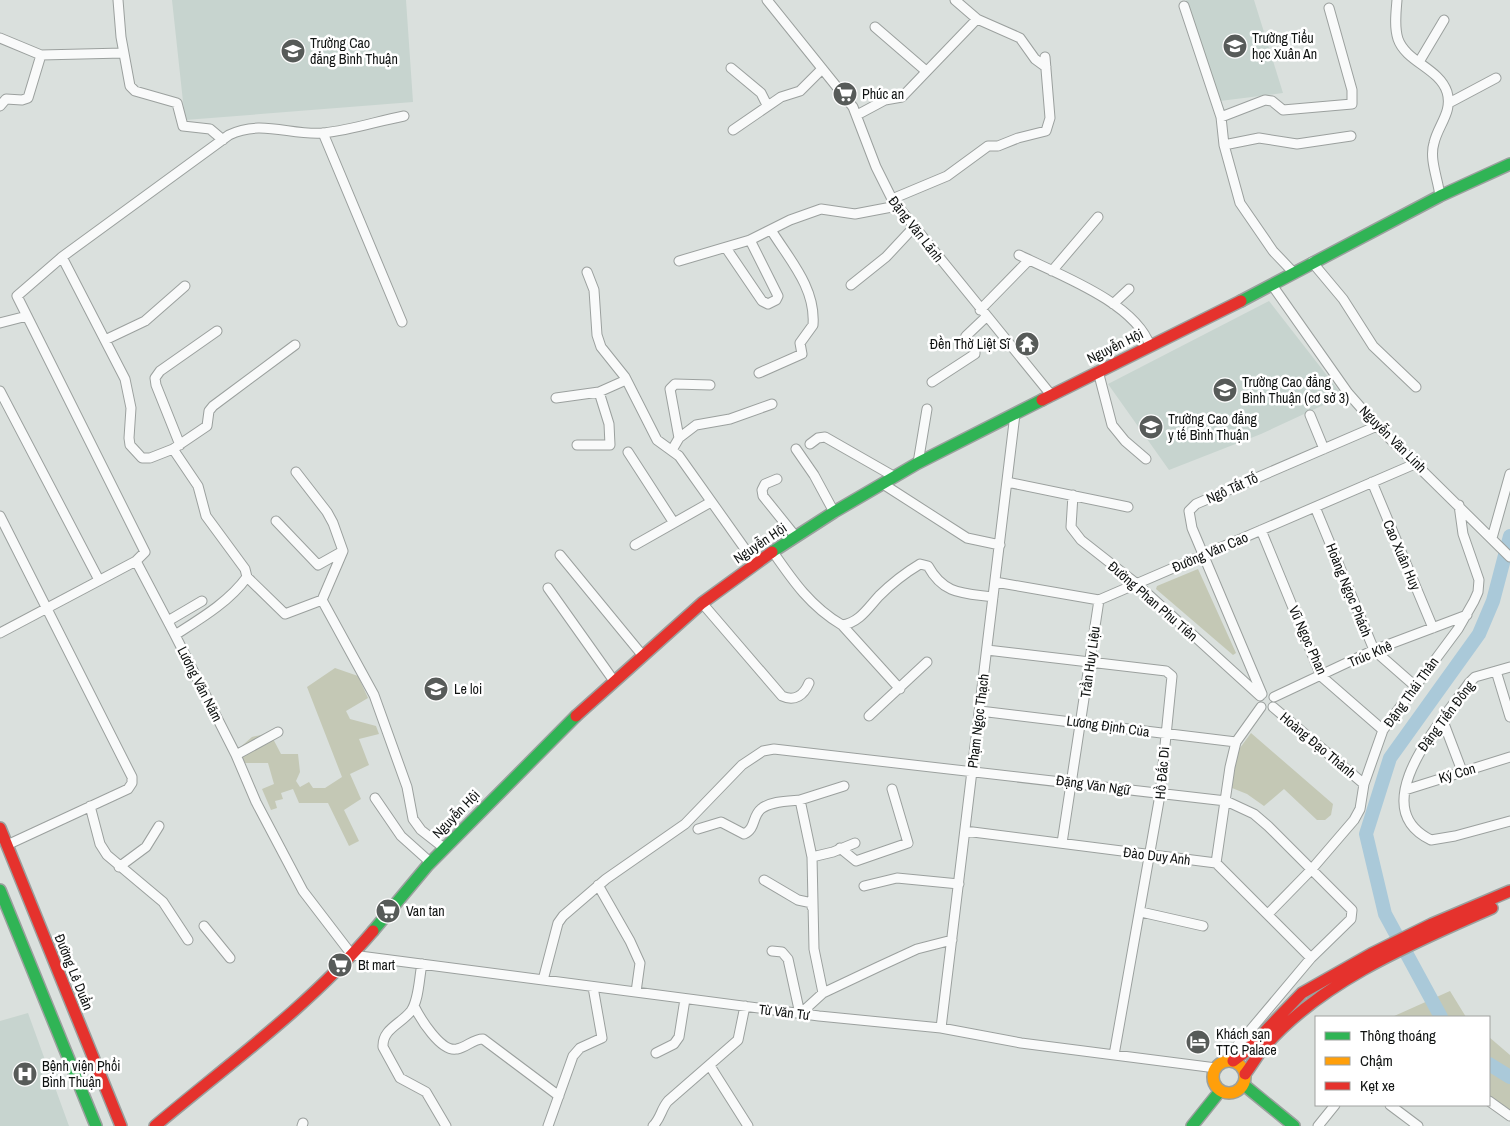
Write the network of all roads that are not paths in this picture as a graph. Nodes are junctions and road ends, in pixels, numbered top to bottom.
1 (118, 0) edge
2 (767, 0) edge
3 (956, 0) edge
4 (1397, 0) edge
5 (1184, 6) dead end
6 (1329, 8) dead end
7 (977, 19) junction
8 (1444, 20) dead end
9 (875, 26) dead end
10 (0, 38) edge
11 (124, 53) junction
12 (41, 55) junction
13 (1419, 62) junction
14 (731, 68) dead end
15 (821, 70) junction
16 (926, 71) junction
17 (1496, 78) dead end
18 (1449, 103) junction
19 (767, 105) junction
20 (0, 106) edge
21 (857, 115) junction
22 (404, 116) dead end
23 (1221, 117) junction
24 (733, 130) dead end
25 (323, 133) junction
26 (1351, 136) dead end
27 (223, 140) junction
28 (1224, 145) junction
29 (1510, 164) edge
30 (1440, 196) junction
31 (894, 202) junction
32 (1098, 217) dead end
33 (914, 227) junction
34 (771, 230) junction
35 (750, 240) junction
36 (726, 248) junction
37 (1019, 255) dead end
38 (62, 257) junction
39 (1029, 260) junction
40 (679, 262) dead end
41 (1312, 262) junction
42 (1052, 271) junction
43 (587, 272) dead end
44 (1292, 272) junction
45 (851, 285) dead end
46 (1272, 285) junction
47 (185, 286) dead end
48 (1129, 289) dead end
49 (1113, 304) junction
50 (983, 314) junction
51 (27, 316) junction
52 (402, 322) dead end
53 (0, 323) edge
54 (217, 332) dead end
55 (105, 340) junction
56 (295, 345) dead end
57 (1150, 346) junction
58 (1098, 371) junction
59 (759, 373) dead end
60 (626, 380) junction
61 (932, 382) dead end
62 (710, 386) dead end
63 (1416, 387) dead end
64 (0, 391) edge
65 (600, 392) junction
66 (1052, 396) junction
67 (556, 398) dead end
68 (772, 404) dead end
69 (927, 409) dead end
70 (1016, 414) junction
71 (1310, 415) dead end
72 (1377, 426) junction
73 (679, 438) junction
74 (810, 444) dead end
75 (577, 445) dead end
76 (176, 447) junction
77 (796, 449) dead end
78 (1324, 449) junction
79 (672, 450) junction
80 (628, 452) dead end
81 (1146, 459) dead end
82 (918, 463) junction
83 (1417, 463) junction
84 (296, 472) dead end
85 (1510, 474) edge
86 (894, 477) junction
87 (776, 479) dead end
88 (1007, 482) junction
89 (1372, 482) junction
90 (883, 484) junction
91 (1073, 495) junction
92 (711, 502) junction
93 (1459, 506) junction
94 (1128, 507) dead end
95 (1315, 507) junction
96 (834, 512) junction
97 (0, 516) edge
98 (276, 521) dead end
99 (674, 523) junction
100 (1261, 530) junction
101 (796, 538) junction
102 (1492, 538) junction
103 (634, 545) dead end
104 (1000, 545) junction
105 (343, 551) junction
106 (773, 552) junction
107 (560, 555) dead end
108 (1204, 555) junction
109 (1510, 557) edge
110 (136, 561) junction
111 (755, 563) junction
112 (247, 577) junction
113 (99, 580) junction
114 (995, 582) junction
115 (1136, 584) junction
116 (548, 588) dead end
117 (993, 596) junction
118 (202, 600) dead end
119 (322, 600) junction
120 (1099, 600) junction
121 (702, 603) junction
122 (47, 608) junction
123 (1467, 615) junction
124 (168, 622) junction
125 (842, 626) junction
126 (1433, 628) junction
127 (0, 633) edge
128 (175, 635) junction
129 (987, 650) junction
130 (1374, 650) junction
131 (643, 656) junction
132 (1090, 661) junction
133 (927, 662) dead end
134 (1510, 667) edge
135 (1252, 668) junction
136 (1496, 671) junction
137 (1238, 676) junction
138 (1321, 676) junction
139 (614, 682) junction
140 (809, 683) dead end
141 (1414, 686) junction
142 (900, 689) junction
143 (1261, 695) junction
144 (1274, 702) junction
145 (1262, 707) junction
146 (980, 711) junction
147 (869, 716) dead end
148 (1510, 717) edge
149 (1443, 720) junction
150 (1081, 722) junction
151 (1383, 730) junction
152 (278, 732) dead end
153 (1165, 734) junction
154 (1236, 742) junction
155 (236, 755) junction
156 (1510, 757) edge
157 (972, 770) junction
158 (1462, 771) junction
159 (1071, 782) junction
160 (1364, 784) junction
161 (844, 786) dead end
162 (892, 789) dead end
163 (1405, 790) junction
164 (1160, 795) junction
165 (375, 798) dead end
166 (800, 800) junction
167 (1226, 802) junction
168 (90, 806) junction
169 (1510, 821) edge
170 (159, 826) dead end
171 (0, 828) edge
172 (698, 829) dead end
173 (965, 831) junction
174 (855, 843) dead end
175 (1062, 843) junction
176 (7, 845) junction
177 (444, 848) junction
178 (840, 848) junction
179 (1151, 856) junction
180 (812, 857) junction
181 (430, 862) junction
182 (1216, 863) junction
183 (119, 867) junction
184 (1311, 870) junction
185 (764, 880) dead end
186 (959, 884) junction
187 (598, 885) junction
188 (864, 886) dead end
189 (0, 890) edge
190 (1510, 891) edge
191 (1510, 901) edge
192 (812, 903) junction
193 (1141, 912) junction
194 (1268, 914) junction
195 (36, 918) junction
196 (204, 926) dead end
197 (1203, 926) dead end
198 (15, 928) junction
199 (1434, 929) junction
200 (188, 940) dead end
201 (952, 940) junction
202 (772, 951) dead end
203 (352, 955) junction
204 (230, 958) dead end
205 (1311, 958) junction
206 (422, 964) junction
207 (543, 980) junction
208 (593, 987) junction
209 (636, 992) junction
210 (823, 993) junction
211 (685, 999) junction
212 (414, 1006) junction
213 (745, 1006) junction
214 (800, 1014) junction
215 (941, 1028) junction
216 (656, 1053) dead end
217 (1114, 1055) junction
218 (1233, 1061) junction
219 (710, 1066) junction
220 (1216, 1068) junction
221 (1244, 1079) junction
222 (1220, 1091) junction
223 (559, 1096) junction
224 (1490, 1102) edge
225 (1334, 1106) edge
226 (1391, 1106) edge
227 (1510, 1116) edge
228 (162, 1124) edge
229 (96, 1126) edge
230 (121, 1126) edge
231 (446, 1126) edge
232 (548, 1126) edge
233 (653, 1126) edge
234 (748, 1126) edge
235 (1192, 1126) edge
236 (1294, 1126) edge
237 (1318, 1126) edge
238 (1418, 1126) edge

1 - 11 street
2 - 15 street, Đặng Văn Lãnh
3 - 7 street
4 - 13 street
5 - 23 street
6 - 23 street
7 - 16 street
7 - 31 street
8 - 13 street
9 - 16 street
10 - 12 street
11 - 12 street
11 - 27 street
12 - 20 street
13 - 18 street
14 - 19 street
15 - 19 street
15 - 21 street, Đặng Văn Lãnh
16 - 21 street
17 - 18 street
18 - 30 street
19 - 24 street
21 - 31 street, Đặng Văn Lãnh
22 - 25 street
23 - 28 street
25 - 27 street
25 - 52 street
26 - 28 street
27 - 38 street
28 - 44 street
29 - 30 street, Nguyễn Hội
30 - 41 street, Nguyễn Hội
31 - 33 street, Đặng Văn Lãnh
31 - 34 street
32 - 42 street
33 - 45 street
33 - 50 street, Đặng Văn Lãnh
34 - 35 street
34 - 59 street
35 - 36 street
35 - 36 street
36 - 40 street
37 - 39 street
38 - 51 street
38 - 55 street
39 - 42 street
39 - 50 street
41 - 44 street, Nguyễn Hội
41 - 63 street
42 - 49 street
43 - 60 street
44 - 46 street, Nguyễn Hội
46 - 57 street, Nguyễn Hội
46 - 72 street, Nguyễn Văn Linh
47 - 55 street
48 - 49 street
49 - 57 street
50 - 61 street
50 - 66 street, Đặng Văn Lãnh
51 - 53 street
51 - 110 street
54 - 76 street
55 - 76 street
56 - 76 street
57 - 58 street, Nguyễn Hội
58 - 66 street, Nguyễn Hội
58 - 81 street
60 - 65 street
60 - 79 street
62 - 73 street
64 - 113 street
65 - 67 street
65 - 75 street
66 - 70 street, Nguyễn Hội
68 - 73 street
69 - 82 street
70 - 82 street, Nguyễn Hội
70 - 88 street, Phạm Ngọc Thạch
71 - 78 street
72 - 78 street, Ngô Tất Tố
72 - 83 street, Nguyễn Văn Linh
73 - 79 street
74 - 86 street
76 - 112 street
77 - 96 street
78 - 108 street, Ngô Tất Tố
79 - 92 street
80 - 99 street
82 - 86 street, Nguyễn Hội
83 - 89 street, Đường Văn Cao
83 - 93 street, Nguyễn Văn Linh
84 - 105 street
85 - 102 street
86 - 90 street, Nguyễn Hội
87 - 101 street
88 - 91 street
88 - 104 street, Phạm Ngọc Thạch
89 - 95 street, Đường Văn Cao
89 - 126 street, Cao Xuân Huy
90 - 96 street, Nguyễn Hội
90 - 104 street
91 - 94 street
91 - 115 street, Đường Phan Phu Tiên
92 - 99 street
92 - 111 street
93 - 102 street, Nguyễn Văn Linh
93 - 123 street, Đặng Thái Thân
95 - 100 street, Đường Văn Cao
95 - 130 street, Hoàng Ngọc Phách
96 - 101 street, Nguyễn Hội
97 - 122 street
98 - 105 street
99 - 103 street
100 - 108 street, Đường Văn Cao
100 - 138 street, Vũ Ngọc Phan
101 - 106 street, Nguyễn Hội
102 - 109 street, Nguyễn Văn Linh
104 - 114 street, Phạm Ngọc Thạch
105 - 119 street
106 - 111 street, Nguyễn Hội
106 - 125 street
107 - 131 street
108 - 115 street, Đường Văn Cao
108 - 135 street, Ngô Tất Tố
110 - 113 street
110 - 124 street
111 - 121 street, Nguyễn Hội
112 - 119 street
112 - 128 street, Lương Văn Năm
113 - 122 street
114 - 117 street, Phạm Ngọc Thạch
114 - 120 street
115 - 120 street, Đường Văn Cao
115 - 137 street, Đường Phan Phu Tiên
116 - 139 street
117 - 125 street
117 - 129 street, Phạm Ngọc Thạch
118 - 124 street
119 - 177 street
120 - 132 street, Trần Huy Liệu
121 - 131 street, Nguyễn Hội
121 - 140 street
122 - 127 street
122 - 168 street
123 - 126 street, Trúc Khê
123 - 141 street, Đặng Thái Thân
124 - 128 street
125 - 142 street
126 - 130 street, Trúc Khê
128 - 155 street, Lương Văn Năm
129 - 132 street, Hồ Đắc Di
129 - 146 street, Phạm Ngọc Thạch
130 - 138 street, Trúc Khê
130 - 141 street, Hoàng Ngọc Phách
131 - 139 street, Nguyễn Hội
132 - 150 street, Trần Huy Liệu
132 - 153 street, Hồ Đắc Di
133 - 142 street
134 - 136 street, Đặng Tiến Đông
135 - 137 street
135 - 143 street, Ngô Tất Tố
136 - 148 street
136 - 149 street, Đặng Tiến Đông
137 - 143 street, Đường Phan Phu Tiên
138 - 144 street, Trúc Khê
138 - 151 street, Vũ Ngọc Phan
139 - 177 street, Nguyễn Hội
141 - 151 street, Đặng Thái Thân
142 - 147 street
143 - 144 street
143 - 145 street
144 - 145 street
144 - 160 street, Hoàng Đạo Thành
145 - 154 street
146 - 150 street, Lương Định Của
146 - 157 street, Phạm Ngọc Thạch
149 - 158 street
149 - 163 street, Đặng Tiến Đông
150 - 153 street, Lương Định Của
150 - 159 street, Trần Huy Liệu
151 - 160 street, Đặng Thái Thân
152 - 155 street
153 - 154 street, Lương Định Của
153 - 164 street, Hồ Đắc Di
154 - 167 street
155 - 203 street, Lương Văn Năm
156 - 158 street, Ký Con
157 - 159 street, Đặng Văn Ngữ
157 - 173 street, Phạm Ngọc Thạch
157 - 187 street, Đặng Văn Ngữ
158 - 163 street, Ký Con
159 - 164 street, Đặng Văn Ngữ
159 - 175 street, Trần Huy Liệu
160 - 184 street, Đặng Thái Thân
161 - 166 street
162 - 178 street
163 - 169 street, Đặng Tiến Đông
164 - 167 street, Đặng Văn Ngữ
164 - 179 street, Hồ Đắc Di
165 - 181 street
166 - 172 street
166 - 180 street
167 - 182 street
167 - 184 street, Đặng Văn Ngữ
168 - 176 street
168 - 183 street
170 - 183 street
171 - 176 street, Đường Lê Duẩn
173 - 175 street, Đào Duy Anh
173 - 186 street, Phạm Ngọc Thạch
174 - 178 street
175 - 179 street, Đào Duy Anh
176 - 195 street, Đường Lê Duẩn
177 - 181 street, Nguyễn Hội
178 - 180 street
179 - 182 street, Đào Duy Anh
179 - 193 street, Hồ Đắc Di
180 - 192 street
181 - 203 street, Nguyễn Hội
182 - 194 street
183 - 200 street
184 - 194 street, Đặng Thái Thân
184 - 205 street, Đặng Văn Ngữ
185 - 192 street
186 - 188 street
186 - 201 street, Phạm Ngọc Thạch
187 - 207 street, Đặng Văn Ngữ
187 - 209 street
189 - 198 street
190 - 199 street
191 - 199 street
192 - 210 street
193 - 197 street
193 - 217 street, Hồ Đắc Di
194 - 205 street
195 - 198 street
195 - 230 street, Đường Lê Duẩn
196 - 204 street
198 - 229 street
199 - 218 street
199 - 221 street
201 - 210 street
201 - 215 street, Phạm Ngọc Thạch
202 - 214 street
203 - 206 street, Từ Văn Tư
203 - 228 street, Nguyễn Hội
205 - 218 street
206 - 207 street, Từ Văn Tư
206 - 212 street
207 - 208 street, Từ Văn Tư
208 - 209 street, Từ Văn Tư
208 - 223 street
209 - 211 street, Từ Văn Tư
210 - 214 street
211 - 213 street, Từ Văn Tư
211 - 216 street
212 - 223 street
212 - 231 street
213 - 214 street, Từ Văn Tư
213 - 219 street
214 - 215 street, Từ Văn Tư
215 - 217 street, Từ Văn Tư
217 - 220 street, Từ Văn Tư
218 - 220 street
218 - 221 street
219 - 233 street
219 - 234 street
220 - 222 street
221 - 222 street
221 - 236 street
222 - 235 street
223 - 232 street
224 - 227 street
225 - 237 street
226 - 238 street

